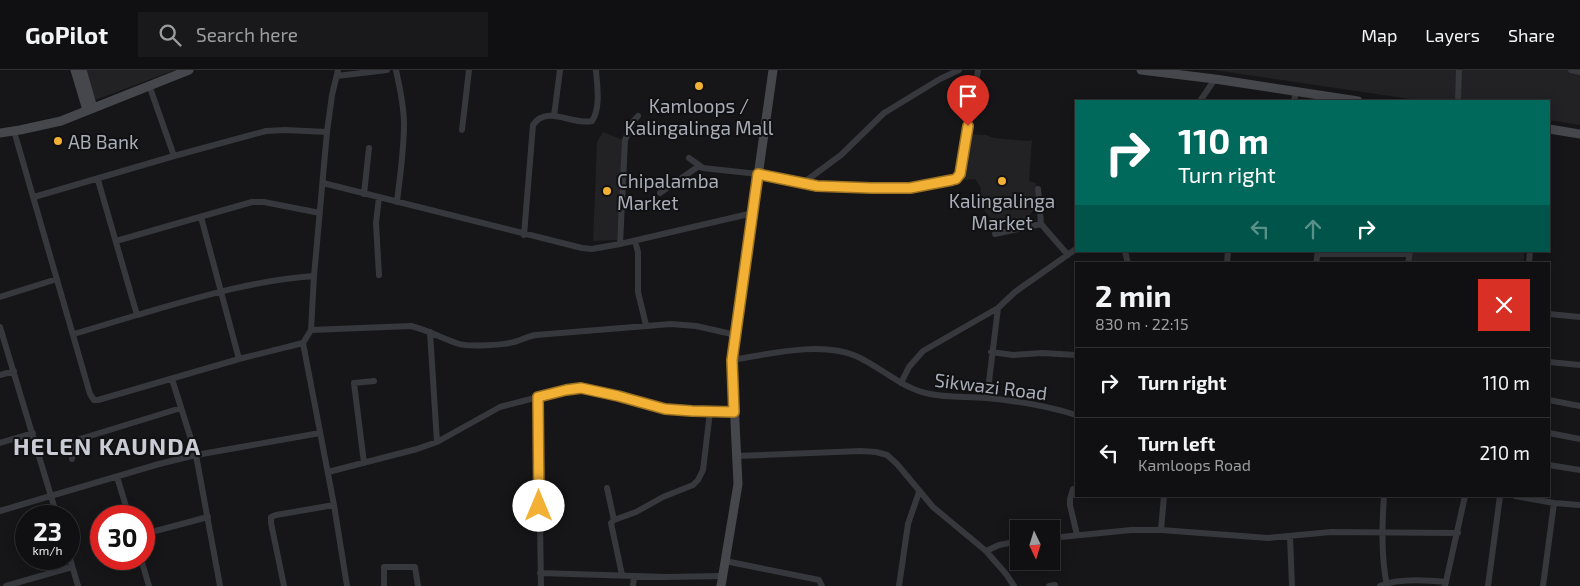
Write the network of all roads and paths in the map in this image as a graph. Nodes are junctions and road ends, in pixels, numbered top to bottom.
1 (75, 70) edge
2 (82, 70) edge
3 (190, 70) edge
4 (388, 70) edge
5 (396, 70) edge
6 (470, 70) edge
7 (560, 70) edge
8 (596, 70) edge
9 (773, 70) edge
10 (959, 70) edge
11 (978, 70) edge
12 (1141, 70) edge
13 (1459, 70) edge
14 (1571, 70) edge
15 (1580, 72) edge
16 (337, 73) edge
17 (1215, 79) junction
18 (149, 85) junction
19 (1295, 97) edge
20 (1201, 100) edge
21 (1340, 100) edge
22 (1458, 100) edge
23 (90, 109) junction
24 (554, 116) junction
25 (638, 116) dead end
26 (1550, 129) edge
27 (462, 130) dead end
28 (14, 131) junction
29 (327, 132) junction
30 (0, 133) edge
31 (1580, 134) edge
32 (369, 148) dead end
33 (174, 156) junction
34 (690, 158) dead end
35 (699, 166) junction
36 (758, 174) junction
37 (98, 180) junction
38 (323, 183) junction
39 (803, 184) junction
40 (1038, 189) dead end
41 (660, 193) dead end
42 (364, 194) junction
43 (34, 197) junction
44 (379, 197) junction
45 (397, 202) junction
46 (320, 213) junction
47 (753, 213) junction
48 (201, 217) junction
49 (1041, 224) junction
50 (524, 234) junction
51 (995, 234) dead end
52 (635, 240) junction
53 (116, 241) junction
54 (620, 244) junction
55 (1075, 250) edge
56 (1318, 252) edge
57 (1409, 253) edge
58 (1068, 255) junction
59 (379, 275) dead end
60 (314, 276) junction
61 (57, 279) junction
62 (220, 291) junction
63 (0, 297) edge
64 (998, 308) junction
65 (1550, 314) edge
66 (137, 315) junction
67 (1580, 317) edge
68 (646, 325) junction
69 (0, 327) edge
70 (312, 330) junction
71 (430, 332) junction
72 (74, 334) junction
73 (736, 335) junction
74 (303, 343) junction
75 (991, 352) junction
76 (1075, 355) edge
77 (239, 359) junction
78 (732, 360) junction
79 (1550, 362) edge
80 (1580, 365) edge
81 (14, 371) junction
82 (0, 375) edge
83 (172, 379) junction
84 (374, 381) dead end
85 (901, 383) junction
86 (538, 397) junction
87 (987, 398) junction
88 (1550, 400) edge
89 (1580, 406) edge
90 (181, 408) junction
91 (710, 412) junction
92 (734, 412) junction
93 (1075, 415) edge
94 (33, 433) junction
95 (320, 433) junction
96 (1550, 433) edge
97 (1580, 439) edge
98 (437, 442) junction
99 (0, 443) edge
100 (196, 455) junction
101 (736, 456) junction
102 (72, 460) dead end
103 (364, 462) junction
104 (1550, 465) edge
105 (1580, 470) edge
106 (328, 472) junction
107 (117, 477) junction
108 (607, 488) dead end
109 (1075, 489) edge
110 (919, 492) junction
111 (51, 496) junction
112 (1164, 497) edge
113 (1384, 497) edge
114 (1465, 497) edge
115 (1500, 497) edge
116 (1521, 497) edge
117 (1554, 503) junction
118 (54, 505) edge
119 (126, 505) edge
120 (334, 505) junction
121 (1580, 505) edge
122 (0, 511) edge
123 (208, 517) junction
124 (614, 520) junction
125 (1161, 530) junction
126 (155, 531) edge
127 (1382, 532) junction
128 (1458, 532) junction
129 (1077, 535) junction
130 (1060, 537) edge
131 (1290, 537) junction
132 (1010, 543) edge
133 (986, 551) junction
134 (725, 561) junction
135 (59, 570) edge
136 (73, 570) edge
137 (145, 570) edge
138 (540, 573) junction
139 (622, 575) junction
140 (634, 576) junction
141 (723, 576) junction
142 (1445, 584) edge
143 (1385, 585) edge
144 (6, 586) edge
145 (78, 586) edge
146 (149, 586) edge
147 (220, 586) edge
148 (284, 586) edge
149 (347, 586) edge
150 (384, 586) edge
151 (418, 586) edge
152 (541, 586) edge
153 (633, 586) edge
154 (721, 586) edge
155 (822, 586) edge
156 (899, 586) edge
157 (1014, 586) edge
158 (1292, 586) edge
159 (1488, 586) edge
160 (1543, 586) edge

1 - 23 main road
2 - 23 main road
3 - 18 main road
4 - 16 street
5 - 45 street
6 - 27 street
7 - 24 street
8 - 24 street
9 - 36 main road
10 - 39 street
11 - 39 street
12 - 17 main road
13 - 22 street
14 - 15 street
16 - 29 street
17 - 19 main road
17 - 20 street
18 - 23 main road
18 - 33 street
19 - 21 main road
23 - 28 main road
24 - 50 street
25 - 54 street
26 - 31 main road
28 - 30 main road
28 - 43 street
29 - 33 street
29 - 38 street
32 - 42 street
33 - 37 street
34 - 35 street
35 - 36 street
35 - 41 street
36 - 39 street
36 - 47 main road
37 - 43 street
37 - 53 street
38 - 42 street
38 - 46 street
40 - 49 street
42 - 44 street
43 - 61 street
44 - 45 street
44 - 59 street
45 - 50 street
46 - 48 street
46 - 60 street
47 - 52 street
47 - 73 main road
48 - 53 street
48 - 62 street
49 - 51 street
49 - 58 street
50 - 54 street
52 - 54 street
52 - 68 street
53 - 66 street
55 - 58 street
56 - 57 street
58 - 64 street
60 - 62 street
60 - 70 street
61 - 63 street
61 - 72 street
62 - 66 street
62 - 77 street
64 - 75 street
64 - 85 street
65 - 67 street
66 - 72 street
68 - 71 street
68 - 73 street
69 - 81 street
70 - 71 street
70 - 74 street
71 - 98 street
72 - 83 street
73 - 78 main road
74 - 77 street
74 - 95 street
75 - 76 street
75 - 87 street
77 - 83 street
78 - 85 street, Sikwazi Road
78 - 92 main road
79 - 80 street
81 - 82 street
81 - 94 street
83 - 90 street
84 - 103 street
85 - 87 street, Sikwazi Road
86 - 91 street
86 - 98 street
86 - 138 street
87 - 93 street, Sikwazi Road
88 - 89 street
90 - 100 street
90 - 102 street
91 - 92 street
91 - 124 street
92 - 101 main road
94 - 99 street
94 - 111 street
95 - 100 street
95 - 106 street
96 - 97 street
98 - 103 street
100 - 107 street
100 - 123 street
101 - 110 street
101 - 134 main road
103 - 106 street
104 - 105 street
106 - 120 street
107 - 111 street
107 - 119 street
108 - 124 street
109 - 129 street
110 - 133 street
110 - 156 street
111 - 118 street
111 - 122 street
112 - 125 street
113 - 127 street
114 - 128 street
115 - 159 street
116 - 117 street
117 - 121 street
117 - 160 street
120 - 148 street
120 - 149 street
123 - 126 street
123 - 147 street
124 - 139 street
125 - 129 street
125 - 131 street
127 - 128 street
127 - 131 street
127 - 143 street
128 - 142 street
129 - 130 street
131 - 158 street
132 - 133 street
133 - 157 street
134 - 141 main road
134 - 155 street
135 - 144 street
136 - 145 street
137 - 146 street
138 - 139 street
138 - 152 street
139 - 140 street
140 - 141 street
140 - 153 street
141 - 154 main road
142 - 143 street
150 - 151 street

